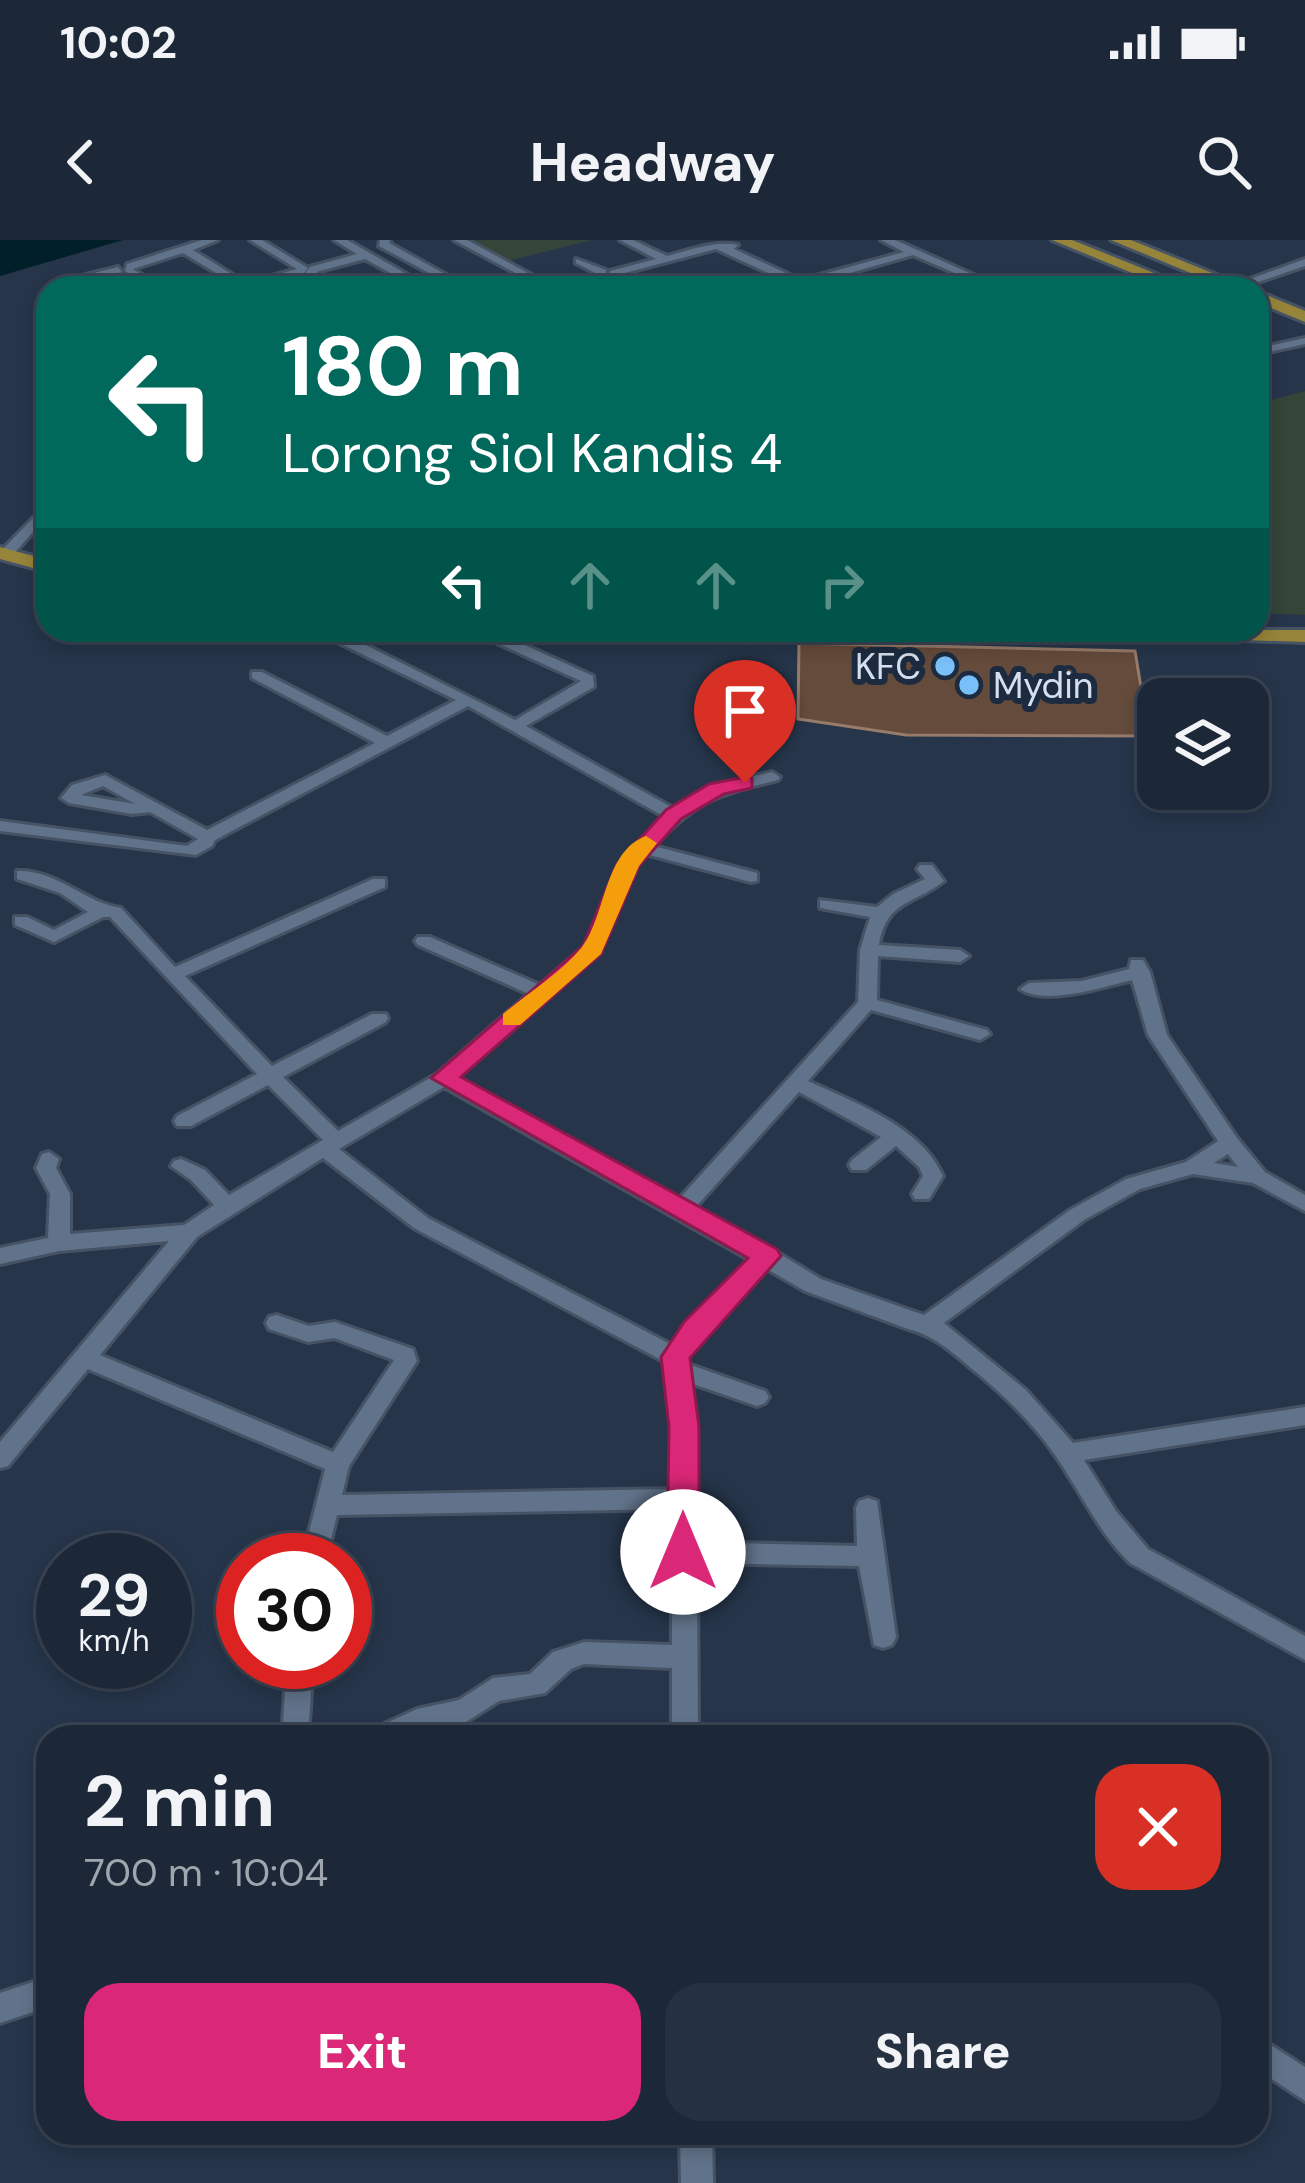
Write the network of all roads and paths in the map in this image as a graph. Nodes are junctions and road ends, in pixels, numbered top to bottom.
1 (213, 240) edge
2 (255, 240) edge
3 (339, 240) edge
4 (385, 240) edge
5 (459, 240) edge
6 (625, 240) edge
7 (1059, 240) edge
8 (1118, 240) edge
9 (888, 241) edge
10 (728, 245) edge
11 (186, 250) junction
12 (914, 252) junction
13 (366, 255) junction
14 (665, 259) junction
15 (887, 259) junction
16 (580, 261) dead end
17 (1305, 262) edge
18 (127, 269) junction
19 (306, 270) junction
20 (1274, 273) junction
21 (607, 274) junction
22 (92, 276) edge
23 (138, 276) edge
24 (226, 276) edge
25 (284, 276) edge
26 (316, 276) edge
27 (404, 276) edge
28 (443, 276) edge
29 (531, 276) edge
30 (599, 276) edge
31 (611, 276) edge
32 (792, 276) edge
33 (833, 276) edge
34 (970, 276) edge
35 (1152, 276) edge
36 (1211, 276) edge
37 (1266, 276) edge
38 (1289, 279) dead end
39 (1269, 302) edge
40 (1269, 314) edge
41 (1304, 319) edge
42 (1305, 340) edge
43 (1269, 349) edge
44 (36, 521) edge
45 (2, 557) edge
46 (36, 567) edge
47 (1269, 626) edge
48 (1269, 631) edge
49 (1305, 631) edge
50 (364, 642) edge
51 (506, 642) edge
52 (256, 675) dead end
53 (468, 700) junction
54 (514, 726) junction
55 (388, 742) junction
56 (772, 777) dead end
57 (150, 807) dead end
58 (673, 815) junction
59 (0, 826) edge
60 (207, 837) junction
61 (642, 848) junction
62 (926, 868) dead end
63 (22, 875) dead end
64 (751, 877) dead end
65 (379, 883) dead end
66 (826, 904) dead end
67 (100, 912) junction
68 (880, 913) junction
69 (21, 921) dead end
70 (424, 941) dead end
71 (869, 950) junction
72 (959, 956) dead end
73 (172, 975) junction
74 (1029, 989) dead end
75 (542, 993) junction
76 (867, 1003) junction
77 (379, 1018) dead end
78 (980, 1034) dead end
79 (272, 1077) junction
80 (444, 1078) junction
81 (795, 1082) junction
82 (184, 1121) dead end
83 (894, 1137) junction
84 (1229, 1143) junction
85 (330, 1144) junction
86 (49, 1159) dead end
87 (860, 1165) dead end
88 (181, 1166) dead end
89 (1193, 1168) junction
90 (1258, 1178) junction
91 (922, 1194) dead end
92 (1305, 1204) edge
93 (228, 1207) junction
94 (680, 1212) junction
95 (189, 1232) junction
96 (59, 1243) junction
97 (0, 1256) edge
98 (767, 1256) junction
99 (277, 1323) dead end
100 (928, 1323) junction
101 (87, 1359) junction
102 (678, 1363) junction
103 (758, 1397) dead end
104 (1305, 1416) edge
105 (1067, 1453) junction
106 (0, 1460) edge
107 (338, 1463) junction
108 (683, 1499) junction
109 (331, 1504) junction
110 (868, 1508) dead end
111 (322, 1533) edge
112 (683, 1552) junction
113 (870, 1554) junction
114 (883, 1637) dead end
115 (1305, 1649) edge
116 (686, 1657) junction
117 (298, 1689) edge
118 (296, 1725) edge
119 (408, 1725) edge
120 (685, 1725) edge
121 (36, 1996) edge
122 (0, 2008) edge
123 (1269, 2060) edge
124 (1305, 2086) edge
125 (696, 2145) edge
126 (698, 2183) edge

1 - 11 street
2 - 19 street
3 - 13 street
4 - 28 street
5 - 29 street
6 - 14 street
7 - 35 highway
8 - 36 highway
9 - 12 street
9 - 15 street
10 - 14 street
10 - 32 street
11 - 18 street
11 - 24 street
12 - 15 street
12 - 34 street
13 - 19 street
13 - 27 street
14 - 21 street
15 - 33 street
16 - 21 street
17 - 20 street
18 - 22 street
18 - 23 street
19 - 25 street
19 - 26 street
20 - 37 street
20 - 38 street
21 - 30 street
21 - 31 street
39 - 41 highway
40 - 41 highway
42 - 43 street
44 - 45 street
45 - 46 highway
47 - 49 highway
48 - 49 highway
50 - 53 street
51 - 54 street
52 - 55 street
53 - 54 street
53 - 55 street
54 - 58 street
55 - 60 street
56 - 58 street
57 - 60 street
58 - 61 street
59 - 60 street
61 - 64 street
61 - 75 street
62 - 68 street
63 - 67 street
65 - 73 street
66 - 68 street
67 - 69 street
67 - 73 street
68 - 71 street
70 - 75 street
71 - 72 street
71 - 76 street
73 - 79 street
74 - 84 street
75 - 80 street
76 - 78 street
76 - 81 street
77 - 79 street
79 - 82 street
79 - 85 street
80 - 85 street
80 - 94 street
81 - 83 street
81 - 94 street
83 - 87 street
83 - 91 street
84 - 89 street
84 - 90 street
85 - 93 street
85 - 102 street
86 - 96 street
88 - 93 street
89 - 90 street
89 - 100 street
90 - 92 street
93 - 95 street
94 - 98 street
95 - 96 street
95 - 101 street
96 - 97 street
98 - 100 street
98 - 102 street
99 - 107 street
100 - 105 street
101 - 106 street
101 - 107 street
102 - 103 street
102 - 108 street
104 - 105 street
105 - 115 street
107 - 109 street
108 - 109 street
108 - 112 street
109 - 111 street
110 - 113 street
112 - 113 street
112 - 116 street
113 - 114 street
116 - 119 street
116 - 120 street
117 - 118 street
121 - 122 street
123 - 124 street
125 - 126 street

